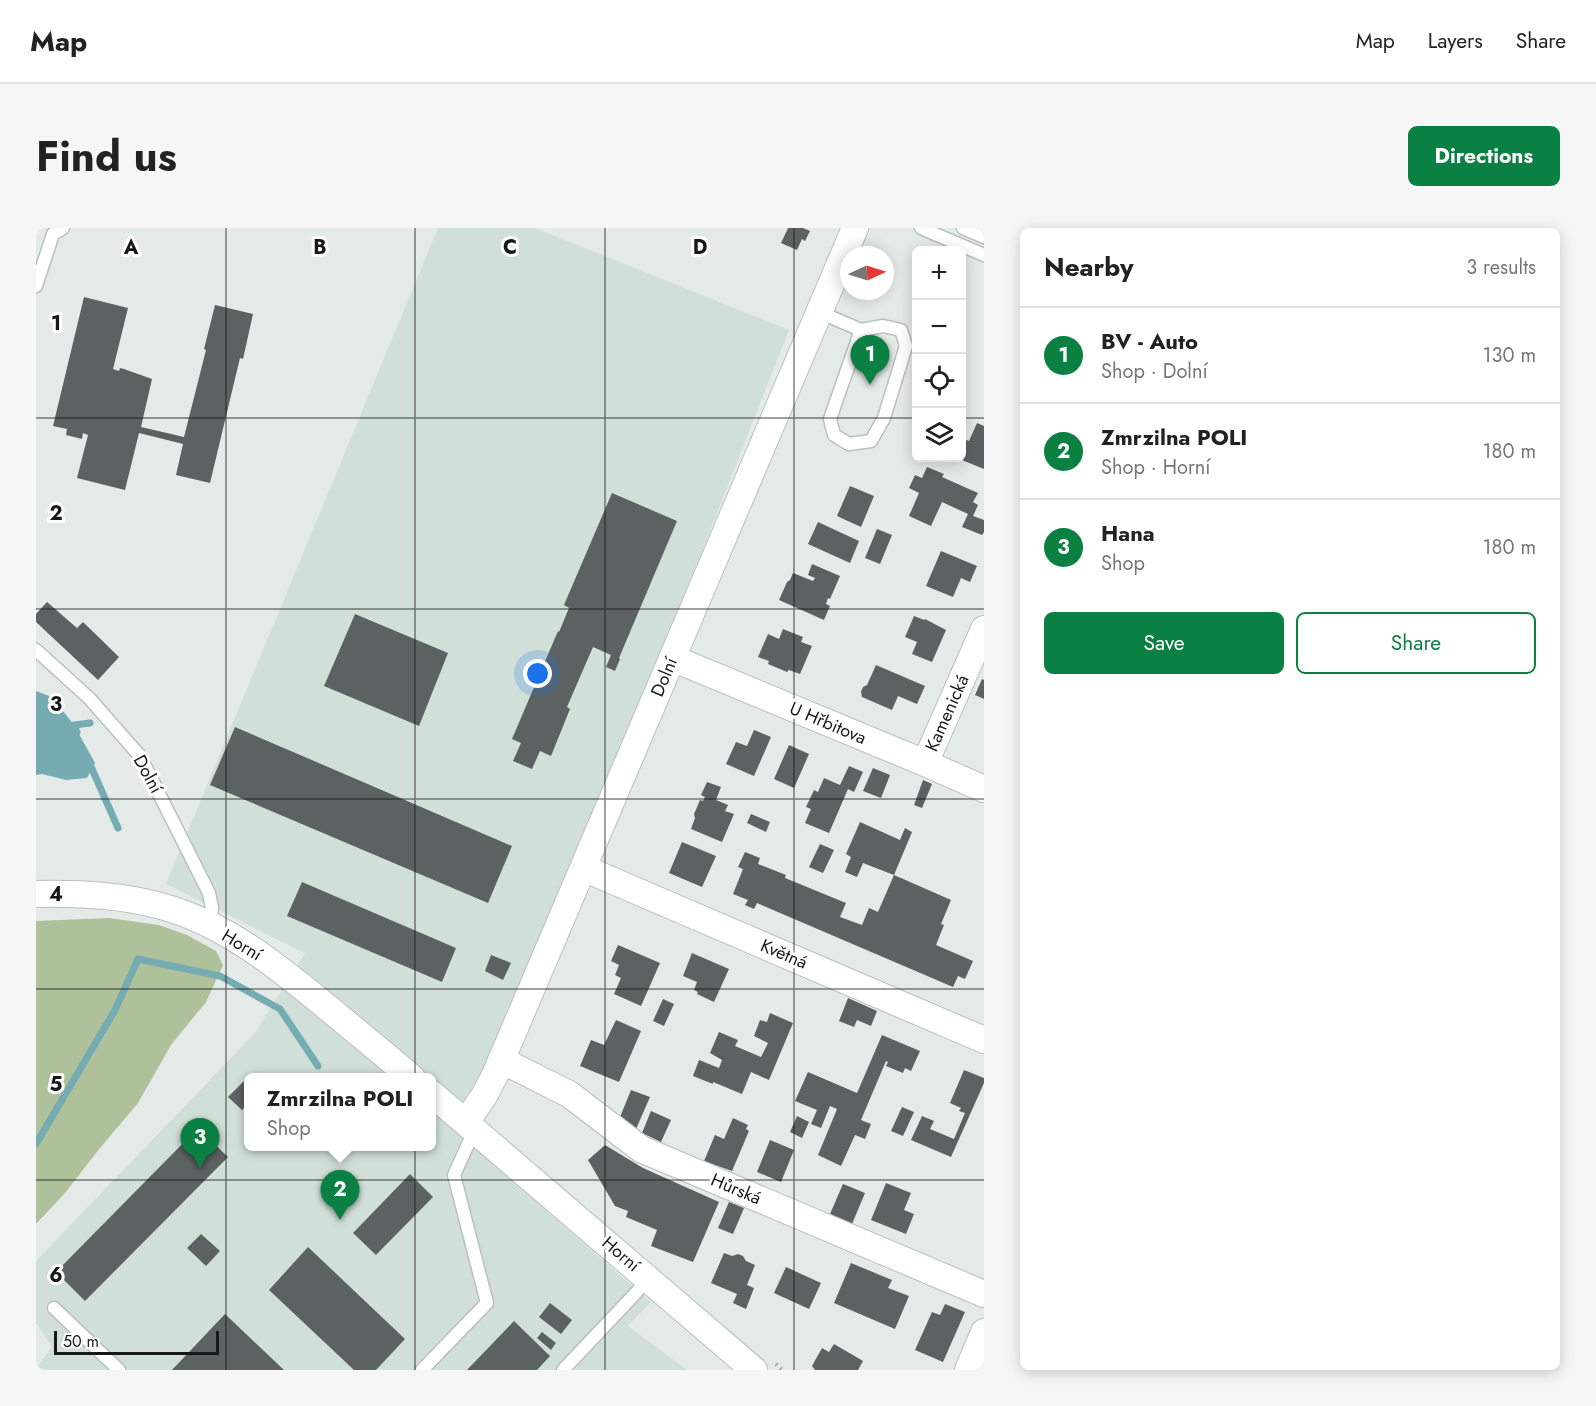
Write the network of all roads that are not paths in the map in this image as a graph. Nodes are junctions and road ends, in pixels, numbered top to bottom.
1 (63, 228) edge
2 (855, 228) edge
3 (921, 228) edge
4 (963, 228) edge
5 (984, 237) edge
6 (984, 255) edge
7 (36, 286) edge
8 (819, 312) junction
9 (861, 330) junction
10 (984, 629) edge
11 (36, 651) edge
12 (672, 658) junction
13 (925, 763) junction
14 (984, 789) edge
15 (583, 868) junction
16 (36, 894) edge
17 (210, 926) junction
18 (984, 1040) edge
19 (501, 1060) junction
20 (407, 1073) edge
21 (436, 1096) edge
22 (471, 1126) junction
23 (649, 1279) junction
24 (984, 1294) edge
25 (54, 1308) dead end
26 (984, 1332) edge
27 (119, 1370) edge
28 (422, 1370) edge
29 (563, 1370) edge
30 (754, 1370) edge
31 (968, 1370) edge

1 - 7 lane
2 - 8 street, Dolní
3 - 6 lane
4 - 5 lane
8 - 9 lane
8 - 12 street, Dolní
9 - 9 lane
10 - 13 street, Kamenická
11 - 17 lane, Dolní
12 - 13 street, U Hřbitova
12 - 15 street, Dolní
13 - 14 street, U Hřbitova
15 - 18 street, Květná
15 - 19 street, Dolní
16 - 17 street, Horní
17 - 20 street, Horní
19 - 22 street, Dolní
19 - 24 street, Hůrská
21 - 22 street, Horní
22 - 23 street, Horní
22 - 28 lane
23 - 29 lane
23 - 30 street, Horní
25 - 27 lane
26 - 31 street

